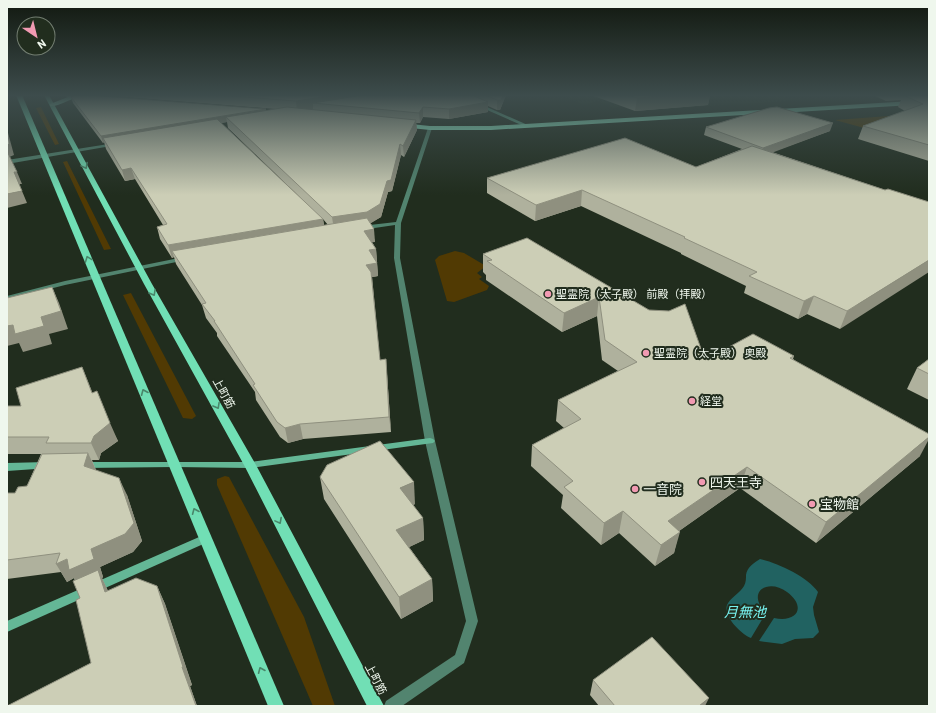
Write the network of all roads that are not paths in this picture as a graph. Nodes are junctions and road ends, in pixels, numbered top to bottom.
1 (34, 128) edge
2 (64, 128) edge
3 (430, 128) edge
4 (123, 142) edge
5 (76, 150) junction
6 (46, 156) junction
7 (7, 162) edge
8 (398, 223) junction
9 (353, 229) edge
10 (191, 258) edge
11 (139, 268) junction
12 (95, 276) junction
13 (7, 298) edge
14 (430, 442) junction
15 (175, 464) junction
16 (76, 465) edge
17 (250, 465) junction
18 (53, 466) edge
19 (7, 467) edge
20 (206, 538) junction
21 (7, 627) edge
22 (276, 706) edge
23 (376, 706) edge
24 (390, 706) edge

1 - 6 main road
2 - 5 main road, 上町筋
3 - 8 street
4 - 5 street
5 - 6 street
5 -> 11 main road, 上町筋
6 - 7 street
12 -> 6 main road
8 - 9 street
8 - 14 street
10 - 11 street
11 - 12 street
11 -> 17 main road, 上町筋
12 - 13 street
15 -> 12 main road
14 - 17 street
14 - 24 street
15 - 16 street
15 - 17 street
20 -> 15 main road
17 -> 23 main road, 上町筋
18 - 19 street
20 - 21 street
22 -> 20 main road

